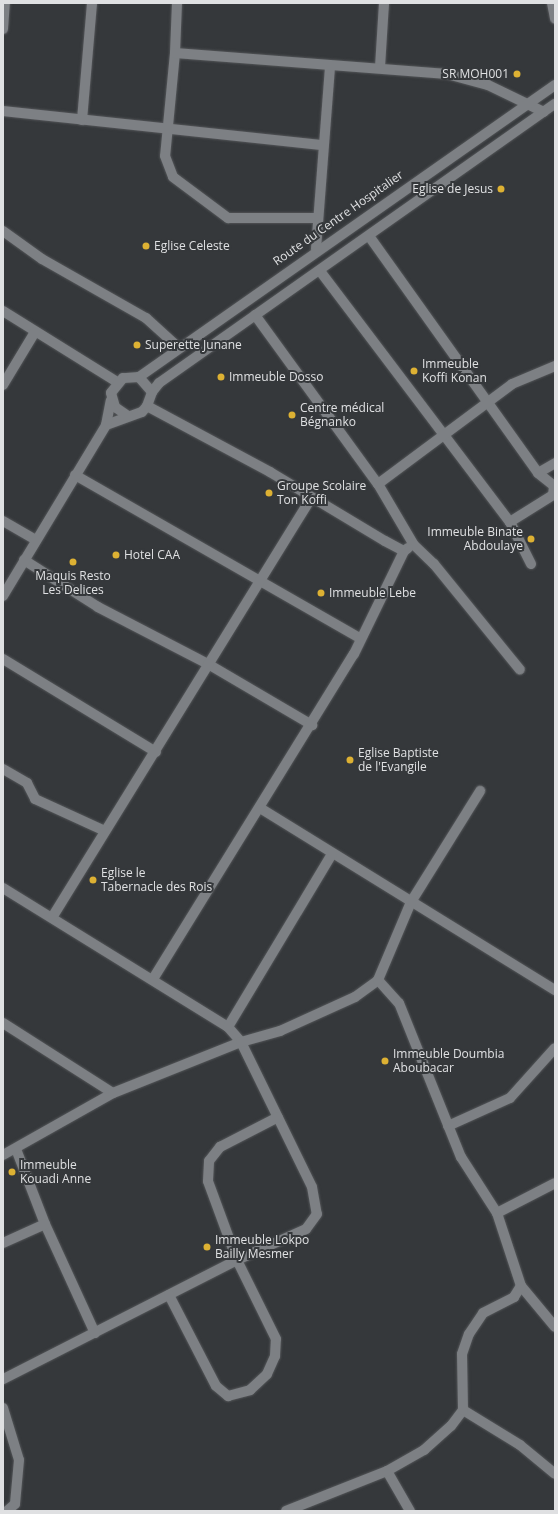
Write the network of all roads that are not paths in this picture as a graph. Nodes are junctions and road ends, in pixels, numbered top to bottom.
1 (5, 3) edge
2 (92, 3) edge
3 (177, 3) edge
4 (384, 3) edge
5 (552, 3) edge
6 (555, 19) edge
7 (3, 29) edge
8 (175, 53) junction
9 (330, 66) junction
10 (380, 67) junction
11 (555, 85) edge
12 (527, 103) junction
13 (555, 104) edge
14 (3, 111) edge
15 (544, 112) junction
16 (82, 120) junction
17 (169, 129) junction
18 (323, 145) junction
19 (317, 218) junction
20 (3, 231) edge
21 (369, 236) junction
22 (316, 249) junction
23 (320, 271) junction
24 (3, 311) edge
25 (255, 315) junction
26 (35, 332) junction
27 (178, 347) junction
28 (555, 366) edge
29 (139, 377) junction
30 (117, 382) junction
31 (3, 386) edge
32 (152, 392) junction
33 (111, 400) junction
34 (486, 401) junction
35 (147, 406) junction
36 (128, 416) junction
37 (106, 425) junction
38 (444, 436) junction
39 (555, 463) edge
40 (538, 473) junction
41 (75, 474) junction
42 (378, 484) junction
43 (311, 498) junction
44 (3, 521) edge
45 (510, 522) junction
46 (36, 540) junction
47 (414, 545) junction
48 (404, 551) junction
49 (24, 560) junction
50 (531, 564) dead end
51 (258, 580) junction
52 (3, 596) edge
53 (360, 638) junction
54 (3, 659) edge
55 (208, 664) junction
56 (520, 670) dead end
57 (312, 725) junction
58 (156, 752) junction
59 (3, 769) edge
60 (480, 791) dead end
61 (260, 808) junction
62 (104, 831) junction
63 (332, 854) junction
64 (3, 888) edge
65 (410, 902) junction
66 (54, 916) junction
67 (153, 979) junction
68 (378, 980) junction
69 (555, 990) edge
70 (3, 1023) edge
71 (228, 1027) junction
72 (241, 1042) junction
73 (555, 1048) edge
74 (114, 1093) junction
75 (278, 1117) junction
76 (448, 1126) junction
77 (16, 1148) junction
78 (3, 1155) edge
79 (555, 1183) edge
80 (497, 1213) junction
81 (45, 1224) junction
82 (3, 1244) edge
83 (237, 1260) junction
84 (521, 1286) junction
85 (169, 1295) junction
86 (555, 1327) edge
87 (95, 1333) junction
88 (3, 1379) edge
89 (3, 1408) edge
90 (463, 1410) junction
91 (387, 1471) junction
92 (555, 1474) edge
93 (7, 1511) edge
94 (286, 1511) edge
95 (410, 1511) edge

1 - 7 street
2 - 16 street
3 - 8 street
4 - 10 street
5 - 6 street
8 - 9 street
8 - 17 street
9 - 10 street
9 - 18 street
10 - 12 street
11 - 12 street, Route du Centre Hospitalier
12 - 15 street
12 - 22 street, Route du Centre Hospitalier
13 - 15 street
14 - 16 street
15 - 21 street
16 - 17 street
17 - 18 street
17 - 19 street
18 - 19 street
19 - 22 street
20 - 27 street
21 - 23 street
21 - 34 street
22 - 27 street, Route du Centre Hospitalier
23 - 25 street
23 - 38 street
24 - 26 street
25 - 32 street
25 - 42 street
26 - 30 street
26 - 31 street
27 - 29 street, Route du Centre Hospitalier
28 - 34 street
29 - 30 street
29 - 32 street
30 - 33 street
32 - 35 street
33 - 36 street
33 - 37 street
34 - 38 street
34 - 40 street
35 - 36 street
35 - 43 street
36 - 37 street
37 - 41 street
38 - 42 street
38 - 45 street
39 - 40 street
40 - 45 street
41 - 46 street
41 - 51 street
42 - 47 street
43 - 48 street
43 - 51 street
44 - 46 street
45 - 50 street
46 - 49 street
47 - 48 street
47 - 56 street
48 - 53 street
49 - 52 street
49 - 55 street
51 - 53 street
51 - 55 street
53 - 57 street
54 - 58 street
55 - 57 street
55 - 58 street
57 - 61 street
58 - 62 street
59 - 62 street
60 - 65 street
61 - 63 street
61 - 67 street
62 - 66 street
63 - 65 street
63 - 71 street
64 - 66 street
65 - 68 street
65 - 69 street
66 - 67 street
67 - 71 street
68 - 72 street
68 - 76 street
70 - 74 street
71 - 72 street
72 - 74 street
72 - 75 street
73 - 76 street
74 - 77 street
75 - 83 street
75 - 83 street
76 - 80 street
77 - 78 street
77 - 81 street
79 - 80 street
80 - 84 street
81 - 82 street
81 - 87 street
83 - 85 street
83 - 85 street
84 - 86 street
84 - 90 street
85 - 87 street
87 - 88 street
89 - 93 street
90 - 91 street
90 - 92 street
91 - 94 street
91 - 95 street

